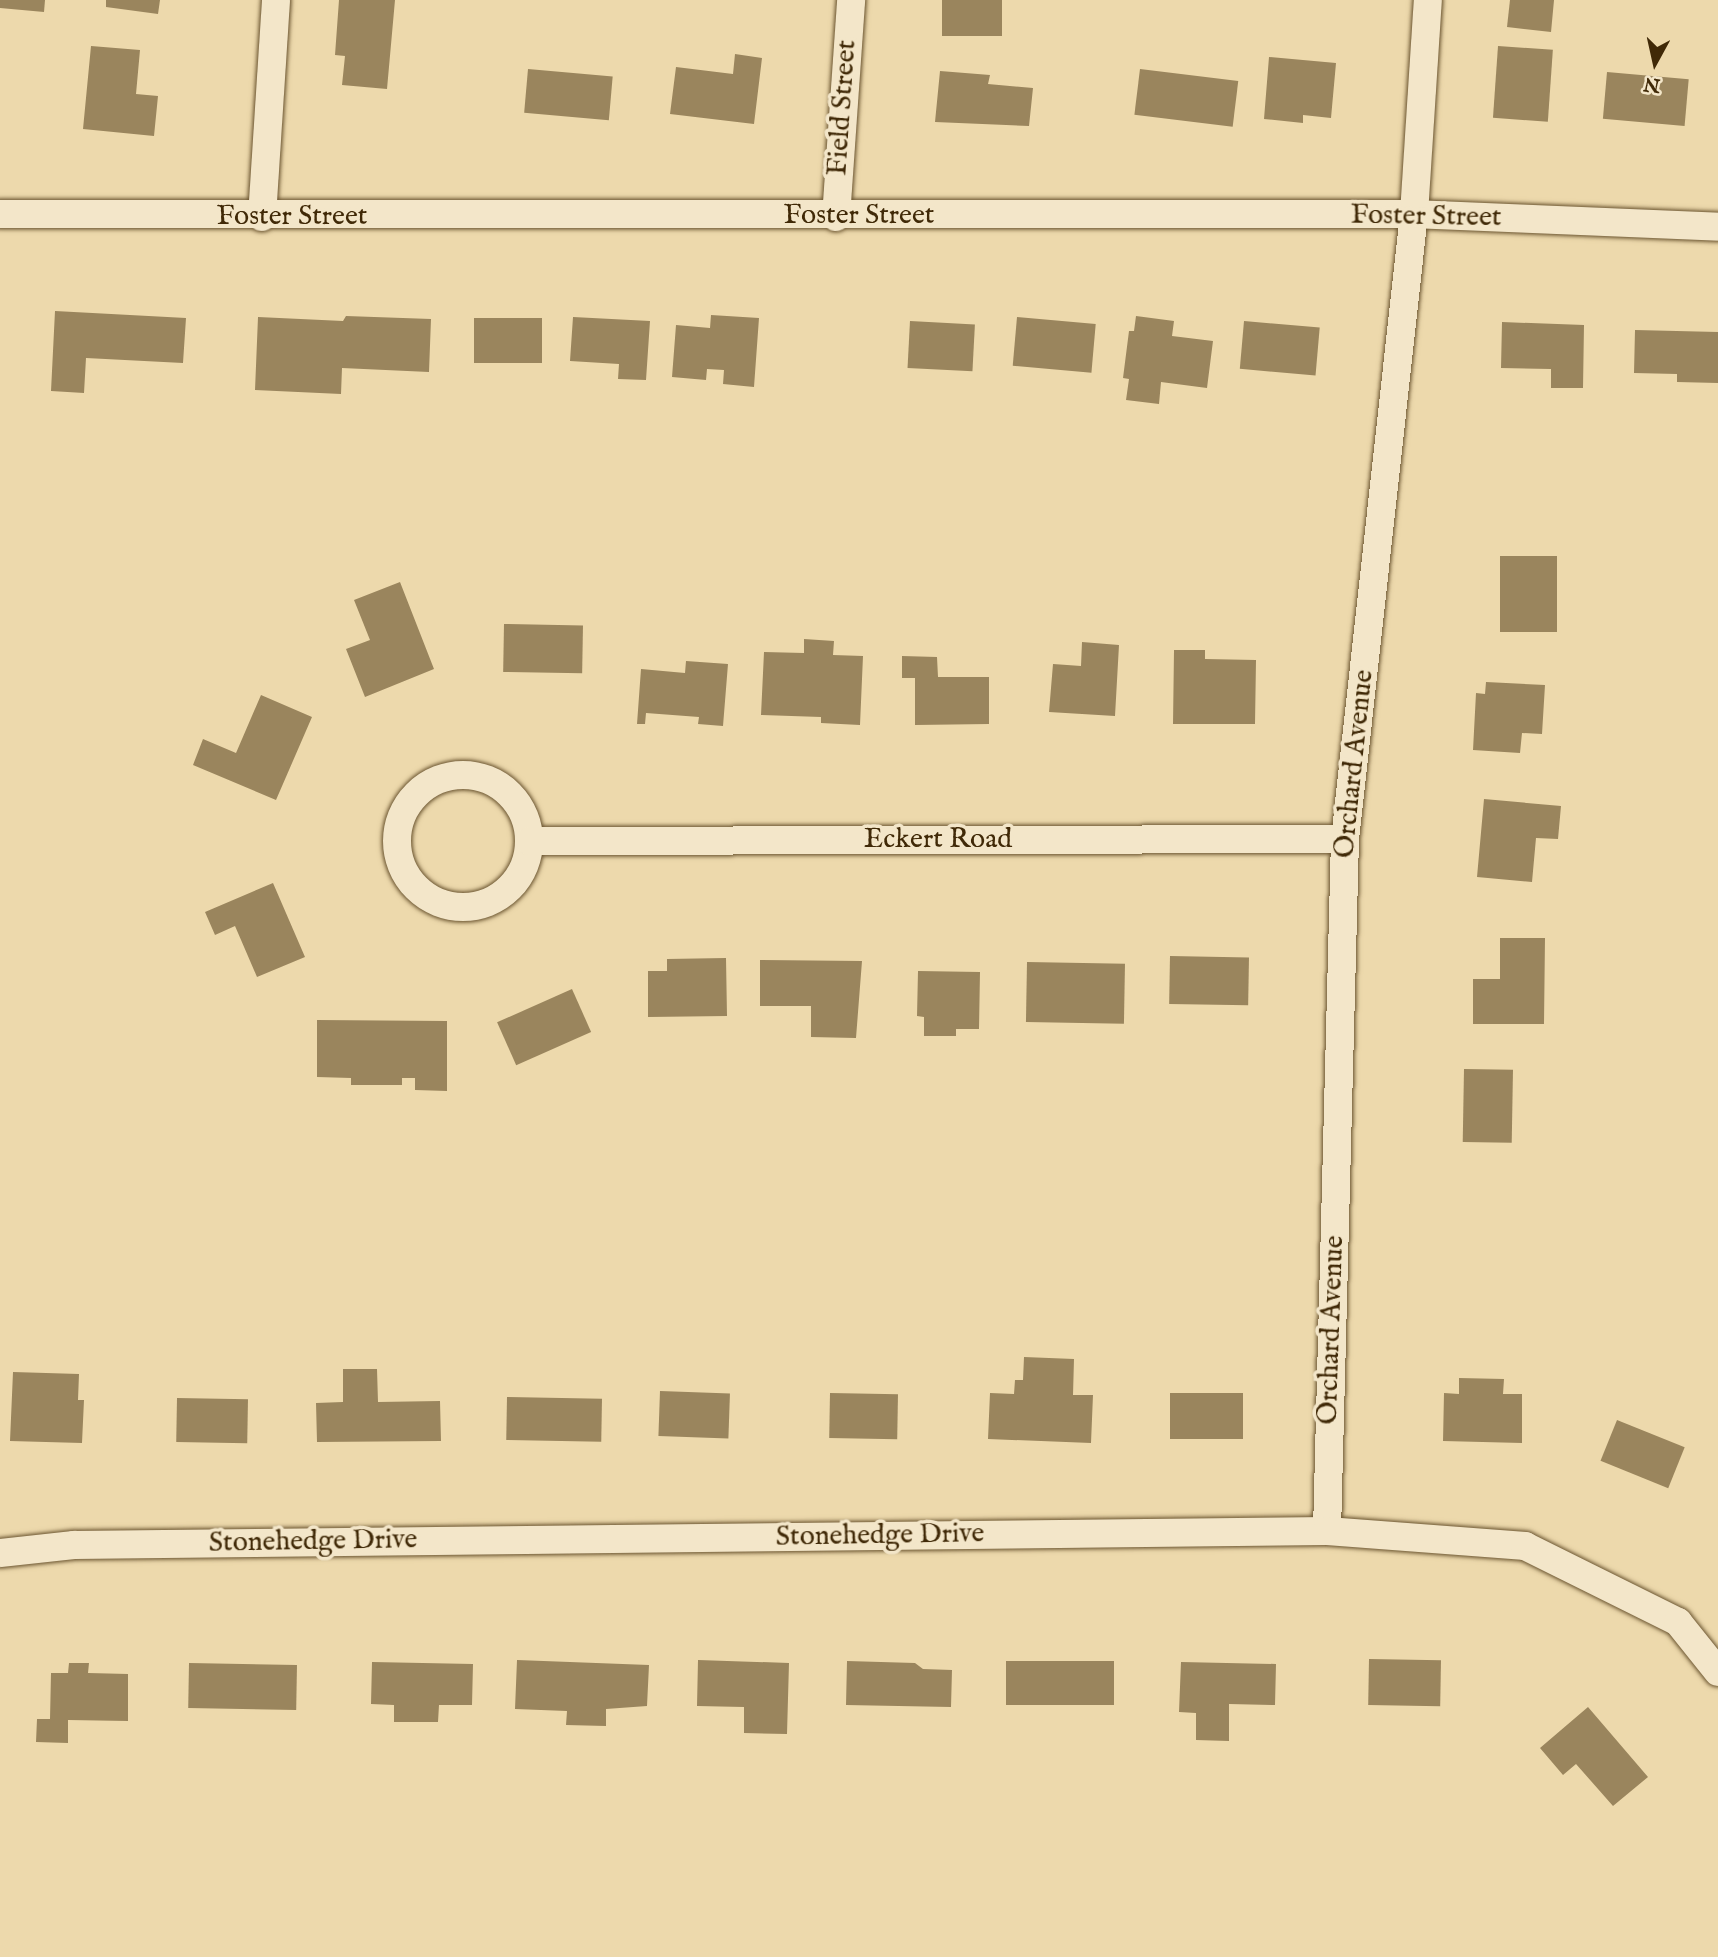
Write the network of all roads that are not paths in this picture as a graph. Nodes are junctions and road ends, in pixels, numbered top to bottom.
1 (276, 0) edge
2 (851, 0) edge
3 (1428, 0) edge
4 (0, 214) edge
5 (1414, 214) junction
6 (262, 217) junction
7 (836, 217) junction
8 (1718, 227) edge
9 (1346, 839) junction
10 (530, 841) junction
11 (1327, 1531) junction
12 (0, 1553) edge
13 (1718, 1672) edge

1 - 6 street
2 - 7 street, Field Street
3 - 5 street, Orchard Avenue
4 - 6 street, Foster Street
5 - 7 street, Foster Street
5 - 8 street, Foster Street
5 - 9 street, Orchard Avenue
6 - 7 street, Foster Street
9 - 10 street, Eckert Road
9 - 11 street, Orchard Avenue
10 - 10 street
11 - 12 street, Stonehedge Drive
11 - 13 street, Stonehedge Drive

